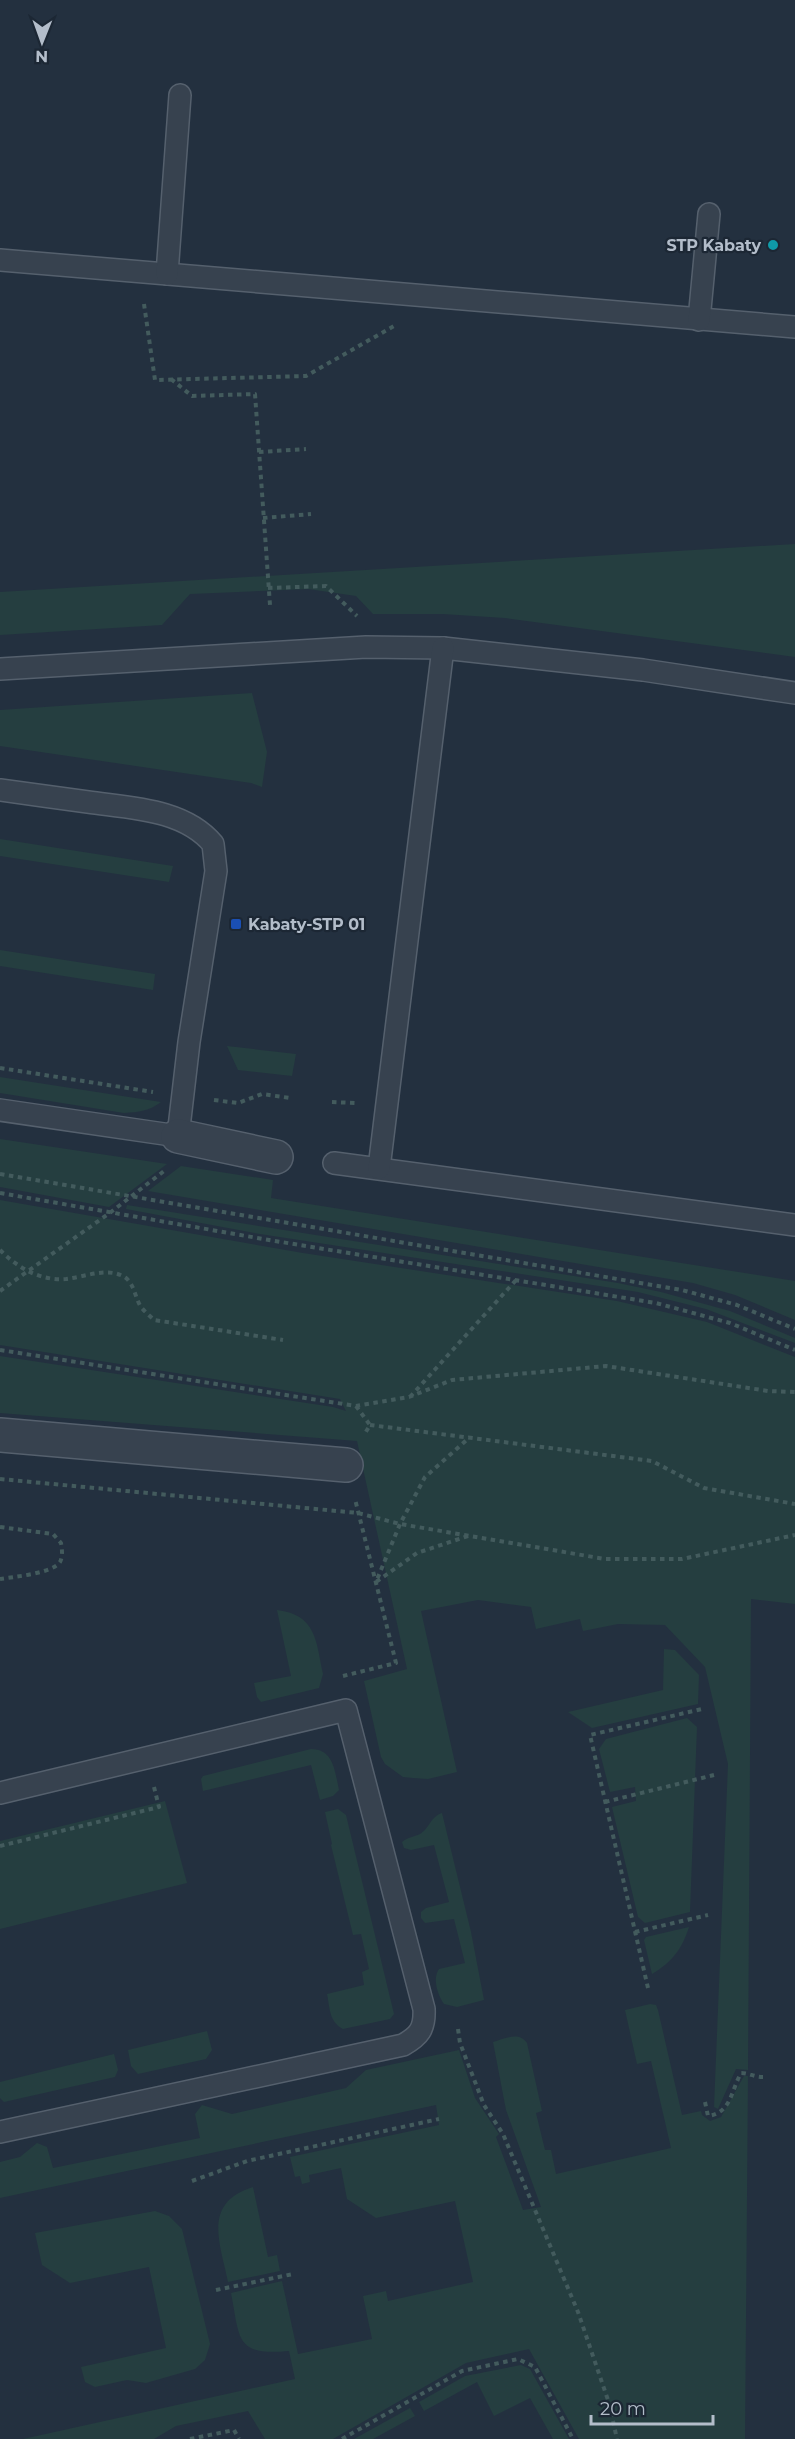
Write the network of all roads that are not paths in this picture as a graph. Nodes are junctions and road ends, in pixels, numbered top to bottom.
1 (180, 95) dead end
2 (709, 214) dead end
3 (0, 260) edge
4 (167, 274) junction
5 (699, 321) junction
6 (795, 327) edge
7 (443, 648) junction
8 (0, 669) edge
9 (795, 693) edge
10 (0, 790) edge
11 (0, 1110) edge
12 (178, 1136) junction
13 (276, 1156) dead end
14 (334, 1163) dead end
15 (380, 1168) junction
16 (795, 1225) edge
17 (0, 1435) edge
18 (346, 1465) dead end
19 (0, 1793) edge
20 (0, 2132) edge

1 - 4 lane
2 - 5 lane
3 - 4 lane
4 - 5 lane
5 - 6 lane
7 - 8 lane
7 - 9 lane
7 - 15 lane
10 - 12 lane
11 - 12 lane
12 - 13 street
14 - 15 lane
15 - 16 lane
17 - 18 street
19 - 20 lane

